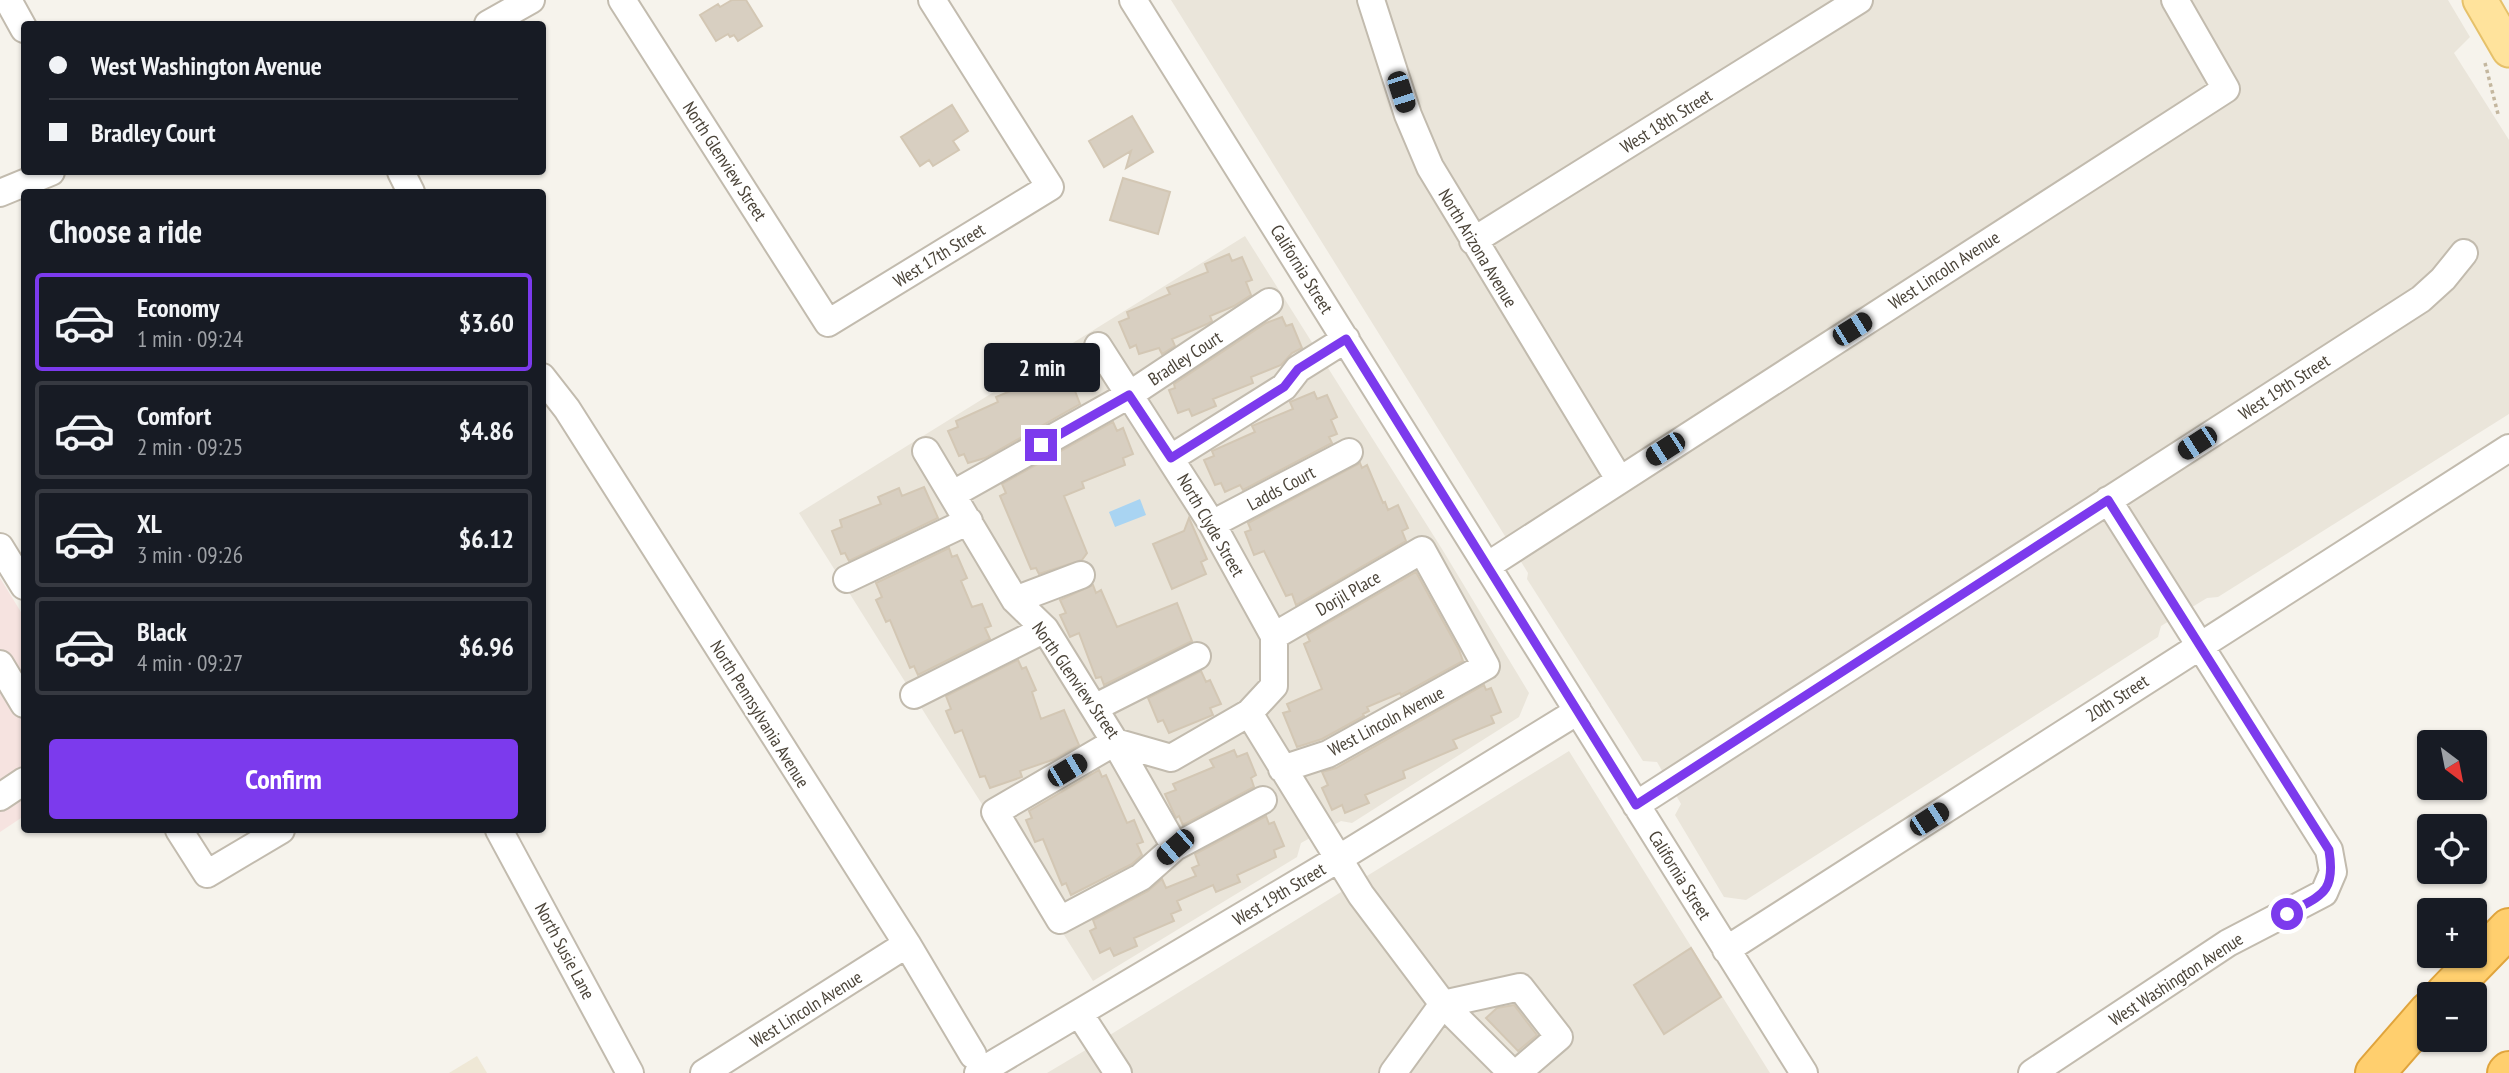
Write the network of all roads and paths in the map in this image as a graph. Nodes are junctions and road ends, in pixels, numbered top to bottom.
1 (8, 0) edge
2 (531, 0) edge
3 (622, 0) edge
4 (932, 0) edge
5 (1133, 0) edge
6 (1371, 0) edge
7 (1859, 0) edge
8 (2175, 0) edge
9 (2480, 0) edge
10 (493, 21) edge
11 (21, 24) edge
12 (2502, 48) edge
13 (2498, 114) dead end
14 (44, 175) edge
15 (0, 193) edge
16 (1473, 241) junction
17 (2464, 253) dead end
18 (1269, 302) dead end
19 (828, 323) joint
20 (1346, 339) junction
21 (1098, 346) dead end
22 (546, 382) edge
23 (1129, 395) junction
24 (2509, 448) edge
25 (926, 451) dead end
26 (1349, 452) dead end
27 (1171, 458) junction
28 (1619, 479) junction
29 (953, 494) junction
30 (2108, 500) junction
31 (969, 521) junction
32 (1212, 524) junction
33 (0, 547) edge
34 (1487, 566) junction
35 (1082, 575) dead end
36 (847, 579) dead end
37 (21, 581) edge
38 (1015, 600) junction
39 (1045, 629) junction
40 (1274, 636) junction
41 (2201, 644) junction
42 (1197, 656) dead end
43 (0, 664) edge
44 (1486, 666) joint
45 (914, 695) dead end
46 (21, 699) edge
47 (1094, 708) junction
48 (1578, 711) junction
49 (1249, 713) junction
50 (1115, 742) junction
51 (1282, 769) junction
52 (21, 783) edge
53 (0, 797) edge
54 (1263, 800) dead end
55 (1636, 805) junction
56 (182, 833) edge
57 (276, 833) edge
58 (501, 833) edge
59 (1175, 847) junction
60 (1338, 859) junction
61 (2509, 928) edge
62 (907, 944) junction
63 (2509, 946) edge
64 (1726, 950) junction
65 (2458, 982) edge
66 (2462, 982) edge
67 (1443, 1004) junction
68 (1079, 1013) junction
69 (2417, 1025) edge
70 (979, 1068) edge
71 (630, 1073) edge
72 (704, 1073) edge
73 (1118, 1073) edge
74 (1393, 1073) edge
75 (1514, 1073) edge
76 (1804, 1073) edge
77 (2032, 1073) edge
78 (2375, 1073) edge

1 - 11 street
2 - 10 street
3 - 19 street, North Glenview Street
4 - 19 street, West 17th Street
5 - 20 street, California Street
6 - 16 street, North Arizona Avenue
7 - 16 street, West 18th Street
8 - 28 street, West Lincoln Avenue
9 - 12 main road
12 - 13 path
14 - 15 street
16 - 28 street, North Arizona Avenue
17 - 30 street, West 19th Street
18 - 23 street, Bradley Court
20 - 27 street
20 - 34 street, California Street
21 - 23 street, North Clyde Street
22 - 62 street, North Pennsylvania Avenue
23 - 27 street, North Clyde Street
23 - 29 street, Bradley Court
24 - 41 street, 20th Street
25 - 29 street, North Glenview Street
26 - 32 street, Ladds Court
27 - 32 street, North Clyde Street
28 - 34 street, West Lincoln Avenue
29 - 31 street, North Glenview Street
30 - 41 street
30 - 55 street, West 19th Street
31 - 36 street
31 - 38 street, North Glenview Street
32 - 40 street, North Clyde Street
33 - 37 street
34 - 48 street, California Street
35 - 38 street
38 - 39 street, North Glenview Street
39 - 45 street
39 - 47 street, North Glenview Street
40 - 44 street, Dorjil Place
40 - 49 street, North Glenview Street
41 - 64 street, 20th Street
41 - 77 street, West Washington Avenue
42 - 47 street
43 - 46 street
44 - 51 street, West Lincoln Avenue
47 - 50 street, North Glenview Street
48 - 55 street, California Street
48 - 60 street, West 19th Street
49 - 50 street, North Glenview Street
49 - 51 street
50 - 59 street
50 - 59 street
51 - 60 street
52 - 53 street
54 - 59 street
55 - 64 street, California Street
56 - 57 street
58 - 71 street, North Susie Lane
60 - 67 street
60 - 68 street, West 19th Street
61 - 65 highway
62 - 70 street, North Pennsylvania Avenue
62 - 72 street, West Lincoln Avenue
63 - 66 highway
64 - 76 street, California Street
67 - 74 street
67 - 75 street
67 - 75 street
68 - 70 street, West 19th Street
68 - 73 street
69 - 78 highway

